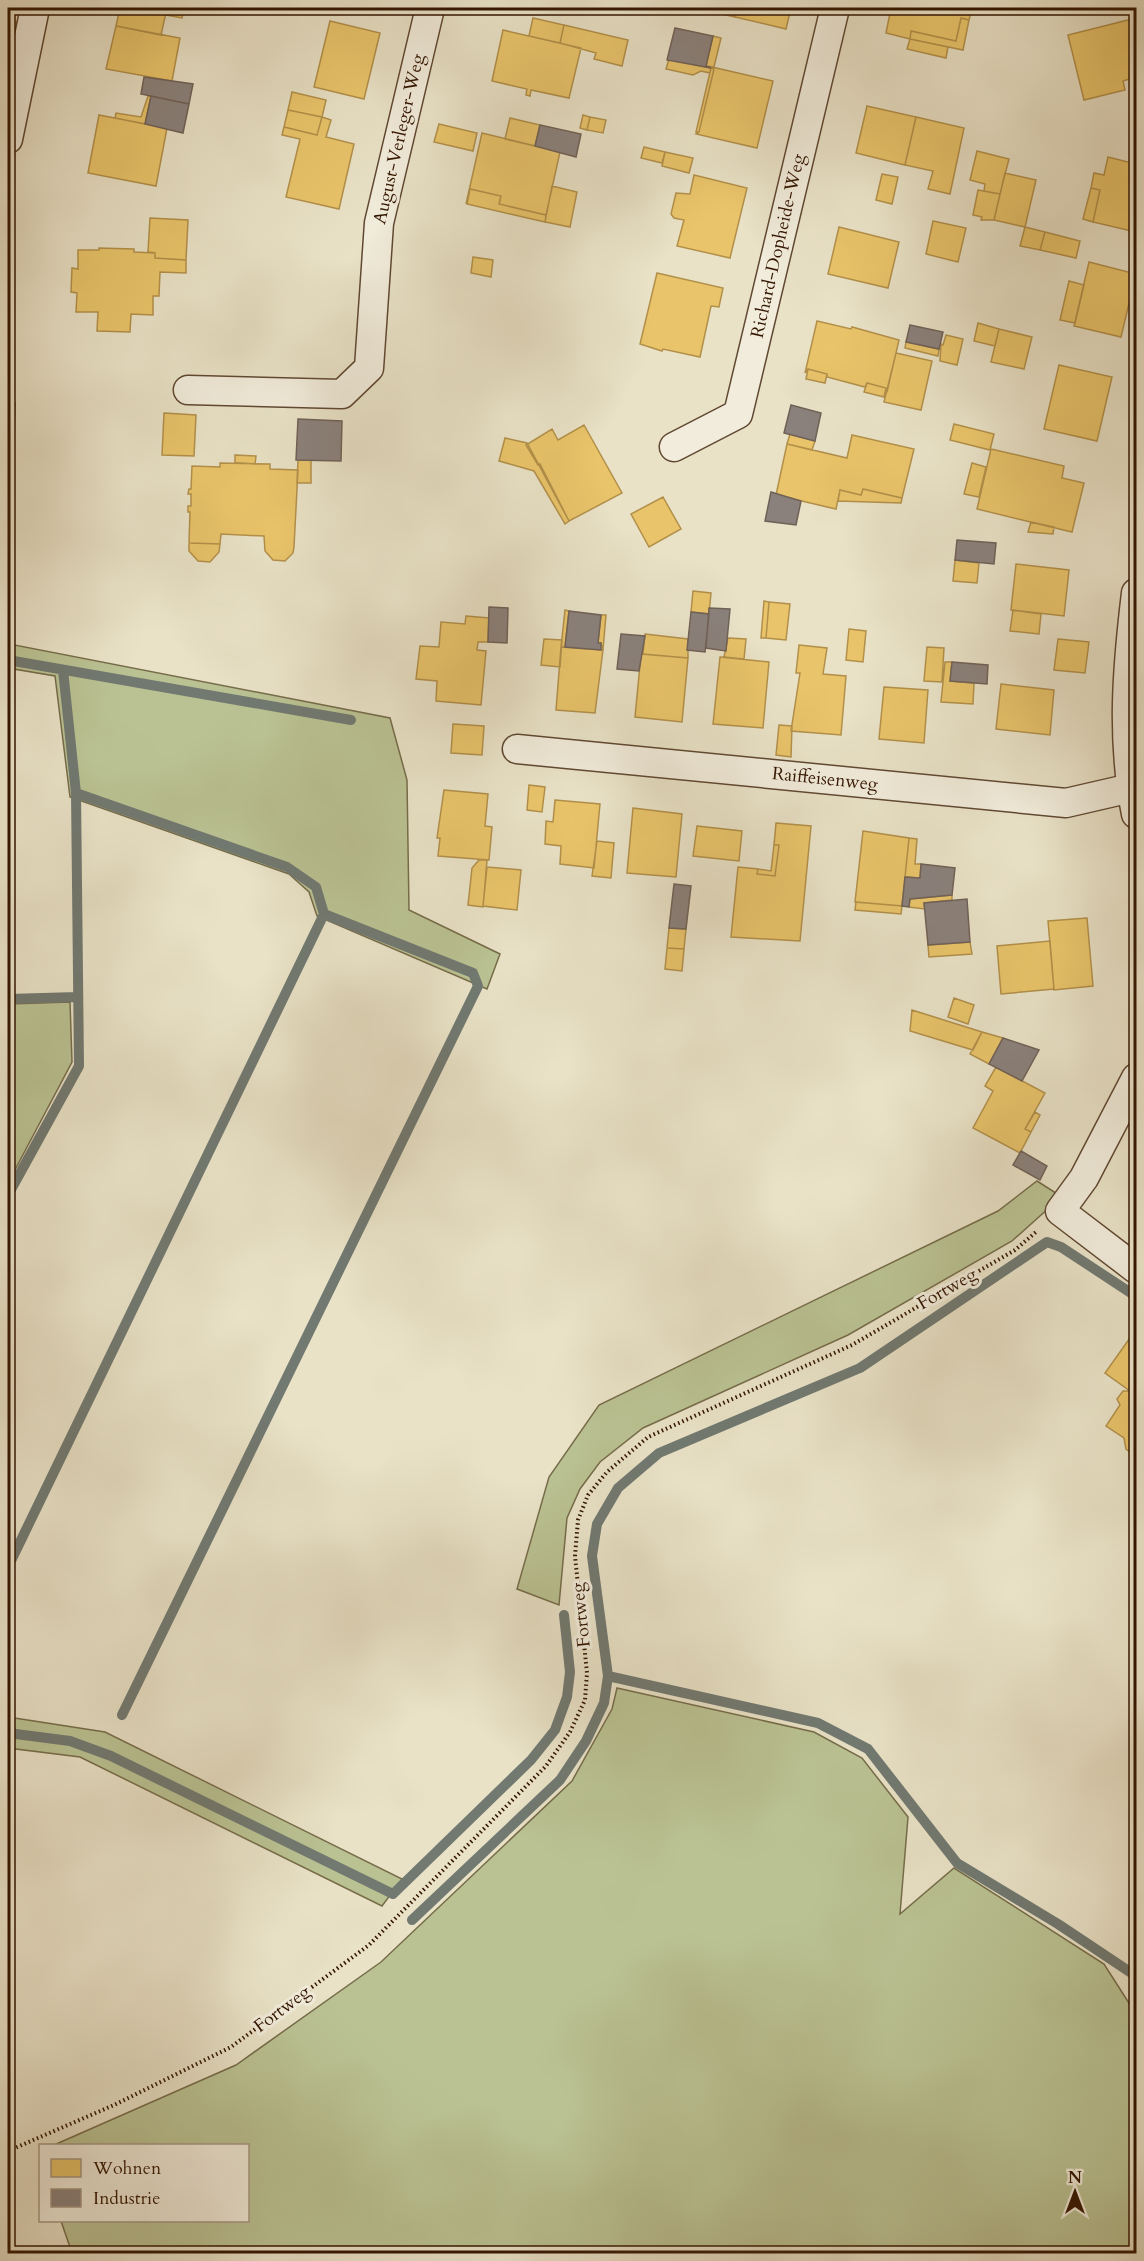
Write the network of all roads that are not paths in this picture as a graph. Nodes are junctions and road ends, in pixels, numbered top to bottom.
1 (35, 8) edge
2 (430, 8) edge
3 (835, 8) edge
4 (8, 139) edge
5 (188, 390) dead end
6 (674, 447) dead end
7 (1137, 593) edge
8 (1132, 746) edge
9 (517, 749) dead end
10 (1134, 801) edge
11 (1137, 1078) edge
12 (1137, 1269) edge

1 - 4 street
2 - 5 street, August-Verleger-Weg
3 - 6 street, Richard-Dopheide-Weg
7 - 8 street
8 - 10 street
9 - 10 street, Raiffeisenweg
11 - 12 street

